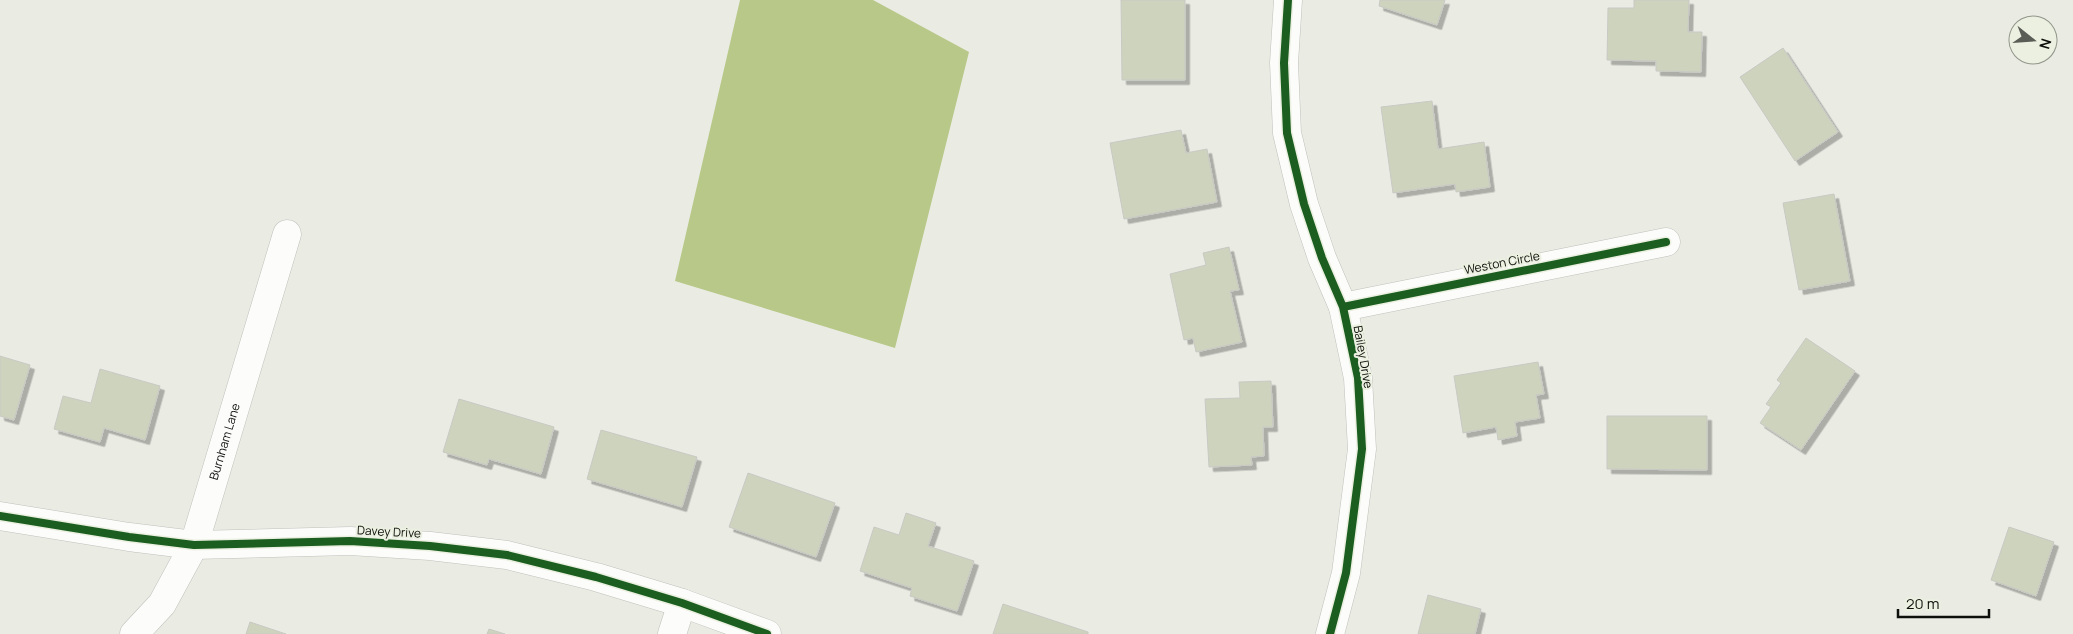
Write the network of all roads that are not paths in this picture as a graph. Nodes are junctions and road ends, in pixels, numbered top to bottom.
1 (1288, 0) edge
2 (287, 234) dead end
3 (1666, 242) dead end
4 (1342, 307) junction
5 (0, 516) edge
6 (194, 545) junction
7 (682, 603) junction
8 (134, 634) edge
9 (672, 634) edge
10 (767, 634) edge
11 (1330, 634) edge

1 - 4 street, Bailey Drive
2 - 6 street, Burnham Lane
3 - 4 street, Weston Circle
4 - 11 street, Bailey Drive
5 - 6 street, Davey Drive
6 - 7 street, Davey Drive
6 - 8 street, Burnham Lane
7 - 9 street
7 - 10 street, Davey Drive

